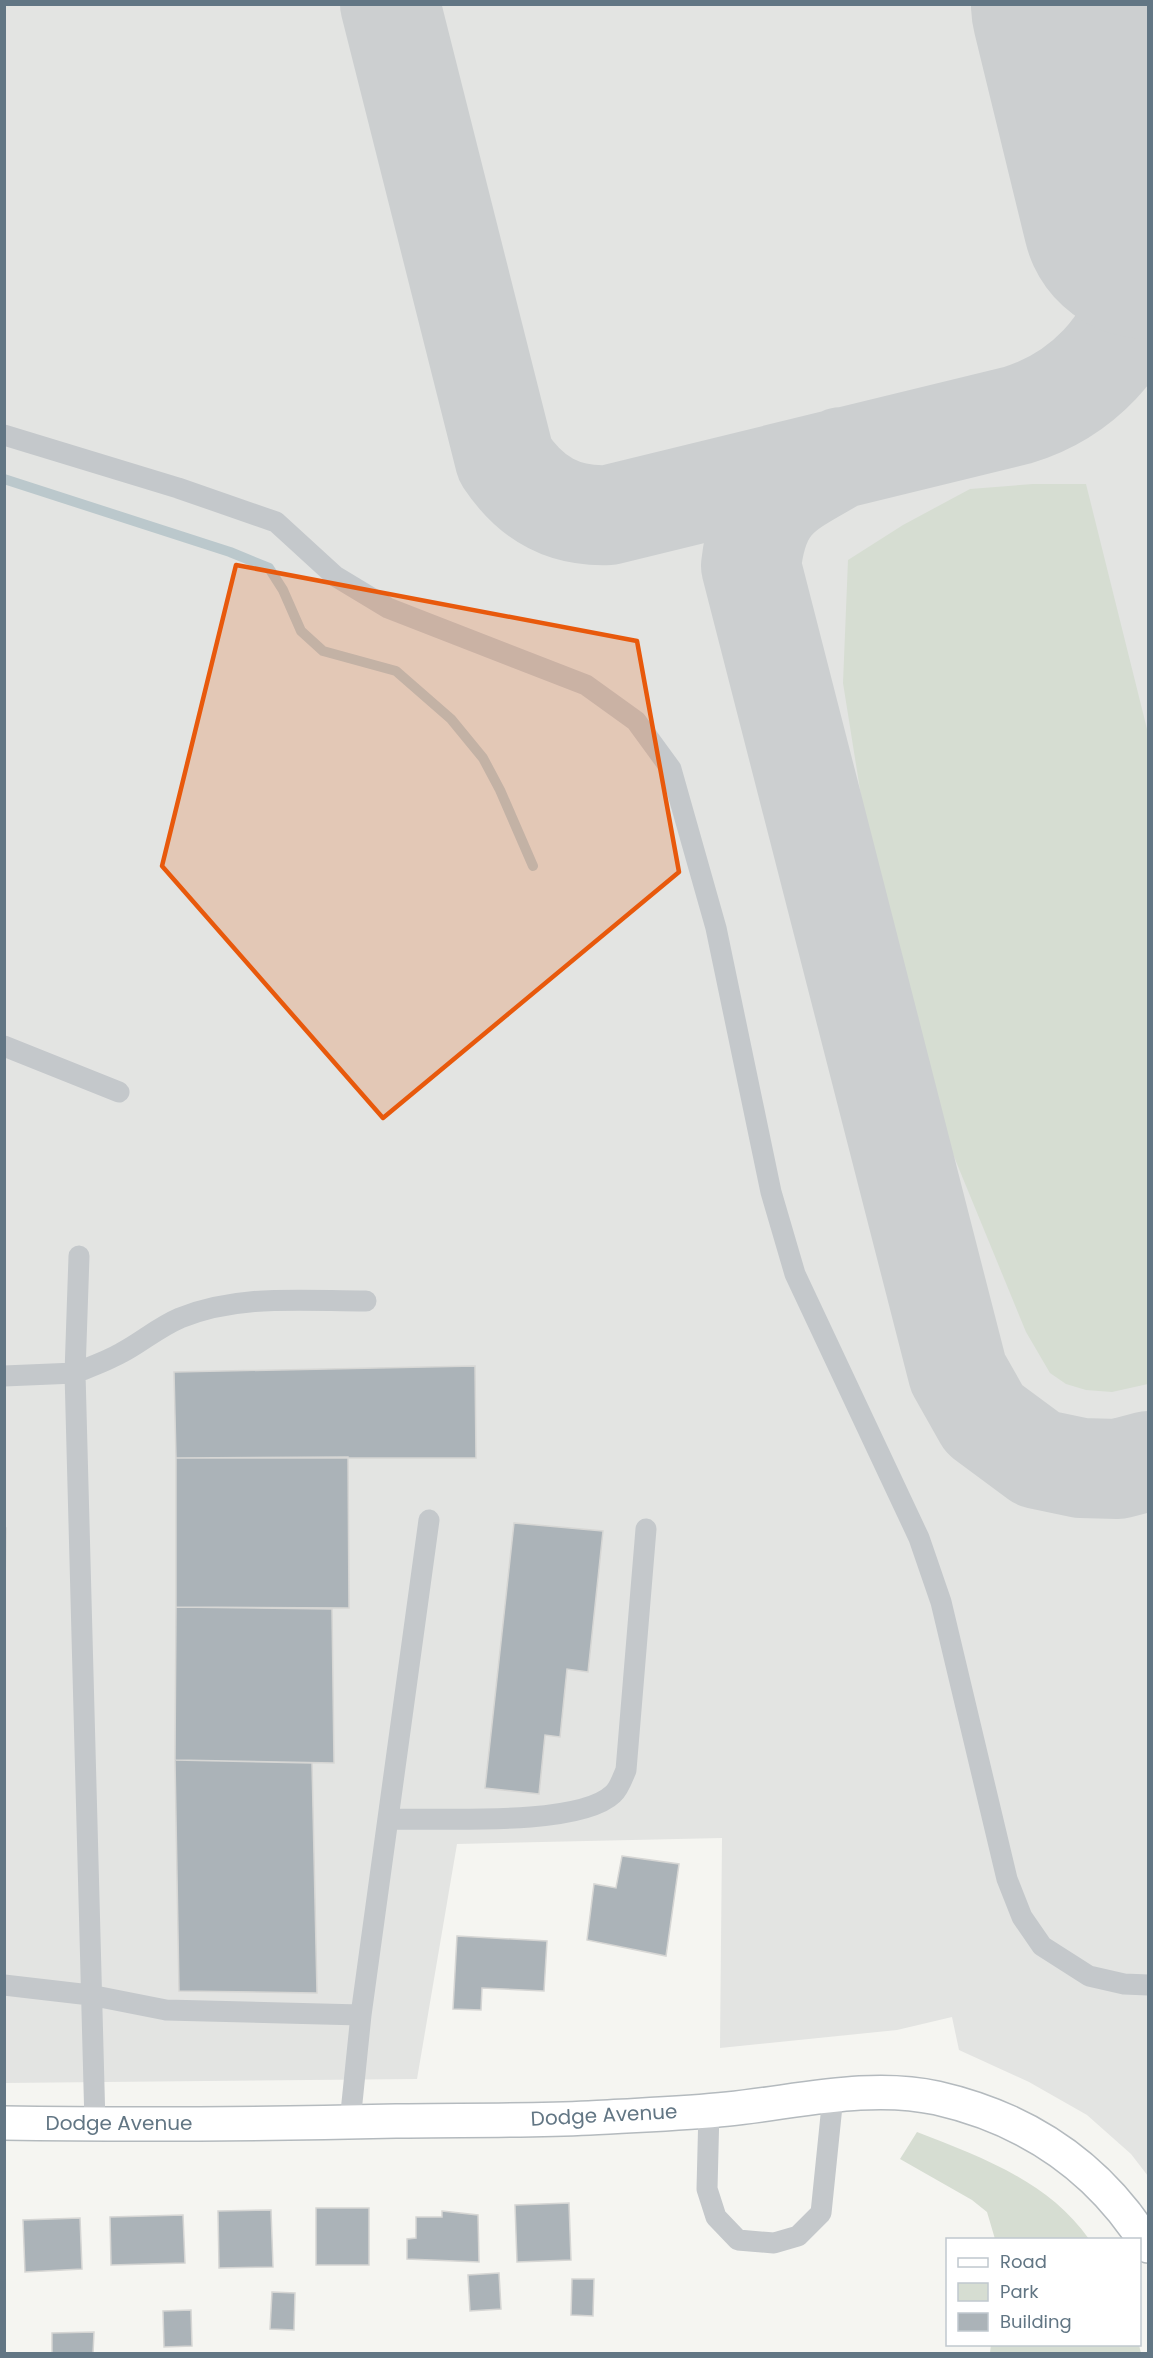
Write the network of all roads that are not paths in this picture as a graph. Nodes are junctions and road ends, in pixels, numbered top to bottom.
1 (4, 435) edge
2 (4, 1046) edge
3 (119, 1092) dead end
4 (79, 1256) dead end
5 (366, 1301) dead end
6 (75, 1373) junction
7 (4, 1376) edge
8 (429, 1520) dead end
9 (646, 1529) dead end
10 (388, 1819) junction
11 (4, 1985) edge
12 (1149, 1985) edge
13 (90, 1995) junction
14 (361, 2015) junction
15 (833, 2096) junction
16 (709, 2110) junction
17 (350, 2122) junction
18 (4, 2123) edge
19 (95, 2124) junction
20 (1149, 2246) edge

1 - 12 lane
2 - 3 lane
4 - 6 lane
5 - 6 lane
6 - 7 lane
6 - 13 lane
8 - 10 lane
9 - 10 lane
10 - 14 lane
11 - 13 lane
13 - 14 lane
13 - 19 lane
14 - 17 lane
15 - 16 main road, Dodge Avenue
15 - 16 lane
15 - 20 main road, Dodge Avenue
16 - 17 main road, Dodge Avenue
17 - 19 main road, Dodge Avenue
18 - 19 main road, Dodge Avenue

